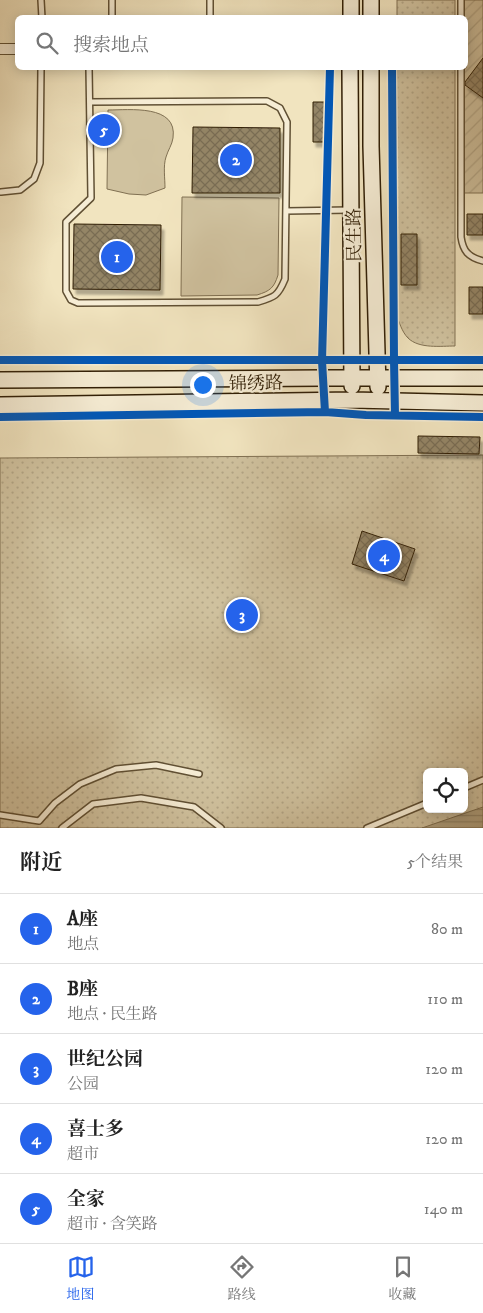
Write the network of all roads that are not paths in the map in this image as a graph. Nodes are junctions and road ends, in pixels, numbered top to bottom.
1 (42, 0) edge
2 (112, 0) edge
3 (210, 0) edge
4 (351, 0) edge
5 (371, 0) edge
6 (461, 0) edge
7 (42, 15) edge
8 (112, 15) edge
9 (210, 15) edge
10 (351, 15) edge
11 (371, 15) edge
12 (461, 15) edge
13 (0, 49) edge
14 (15, 49) edge
15 (41, 70) edge
16 (89, 70) edge
17 (350, 70) edge
18 (371, 70) edge
19 (461, 70) edge
20 (90, 102) junction
21 (1, 192) edge
22 (286, 210) junction
23 (351, 210) junction
24 (483, 261) edge
25 (352, 378) junction
26 (378, 378) junction
27 (483, 378) edge
28 (0, 380) edge
29 (352, 400) junction
30 (378, 401) junction
31 (483, 402) edge
32 (0, 405) edge
33 (199, 774) dead end
34 (483, 780) edge
35 (468, 786) edge
36 (423, 805) edge
37 (0, 815) edge
38 (62, 828) edge
39 (221, 828) edge
40 (367, 828) edge

1 - 7 lane
2 - 8 lane
3 - 9 lane
4 - 10 main road
5 - 11 main road
6 - 12 lane
13 - 14 street
15 - 21 lane
16 - 20 lane
17 - 23 main road, 民生路
18 - 26 main road, 民生路
19 - 24 lane
20 - 22 lane
20 - 22 lane
22 - 23 lane
23 - 25 main road, 民生路
25 - 26 main road, 锦绣路
25 - 28 main road, 锦绣路
25 - 29 main road, 民生路
26 - 27 main road, 锦绣路
26 - 30 main road, 民生路
29 - 30 main road, 锦绣路
29 - 32 main road, 锦绣路
30 - 31 main road, 锦绣路
33 - 37 lane
34 - 35 lane
36 - 40 lane
38 - 39 lane

